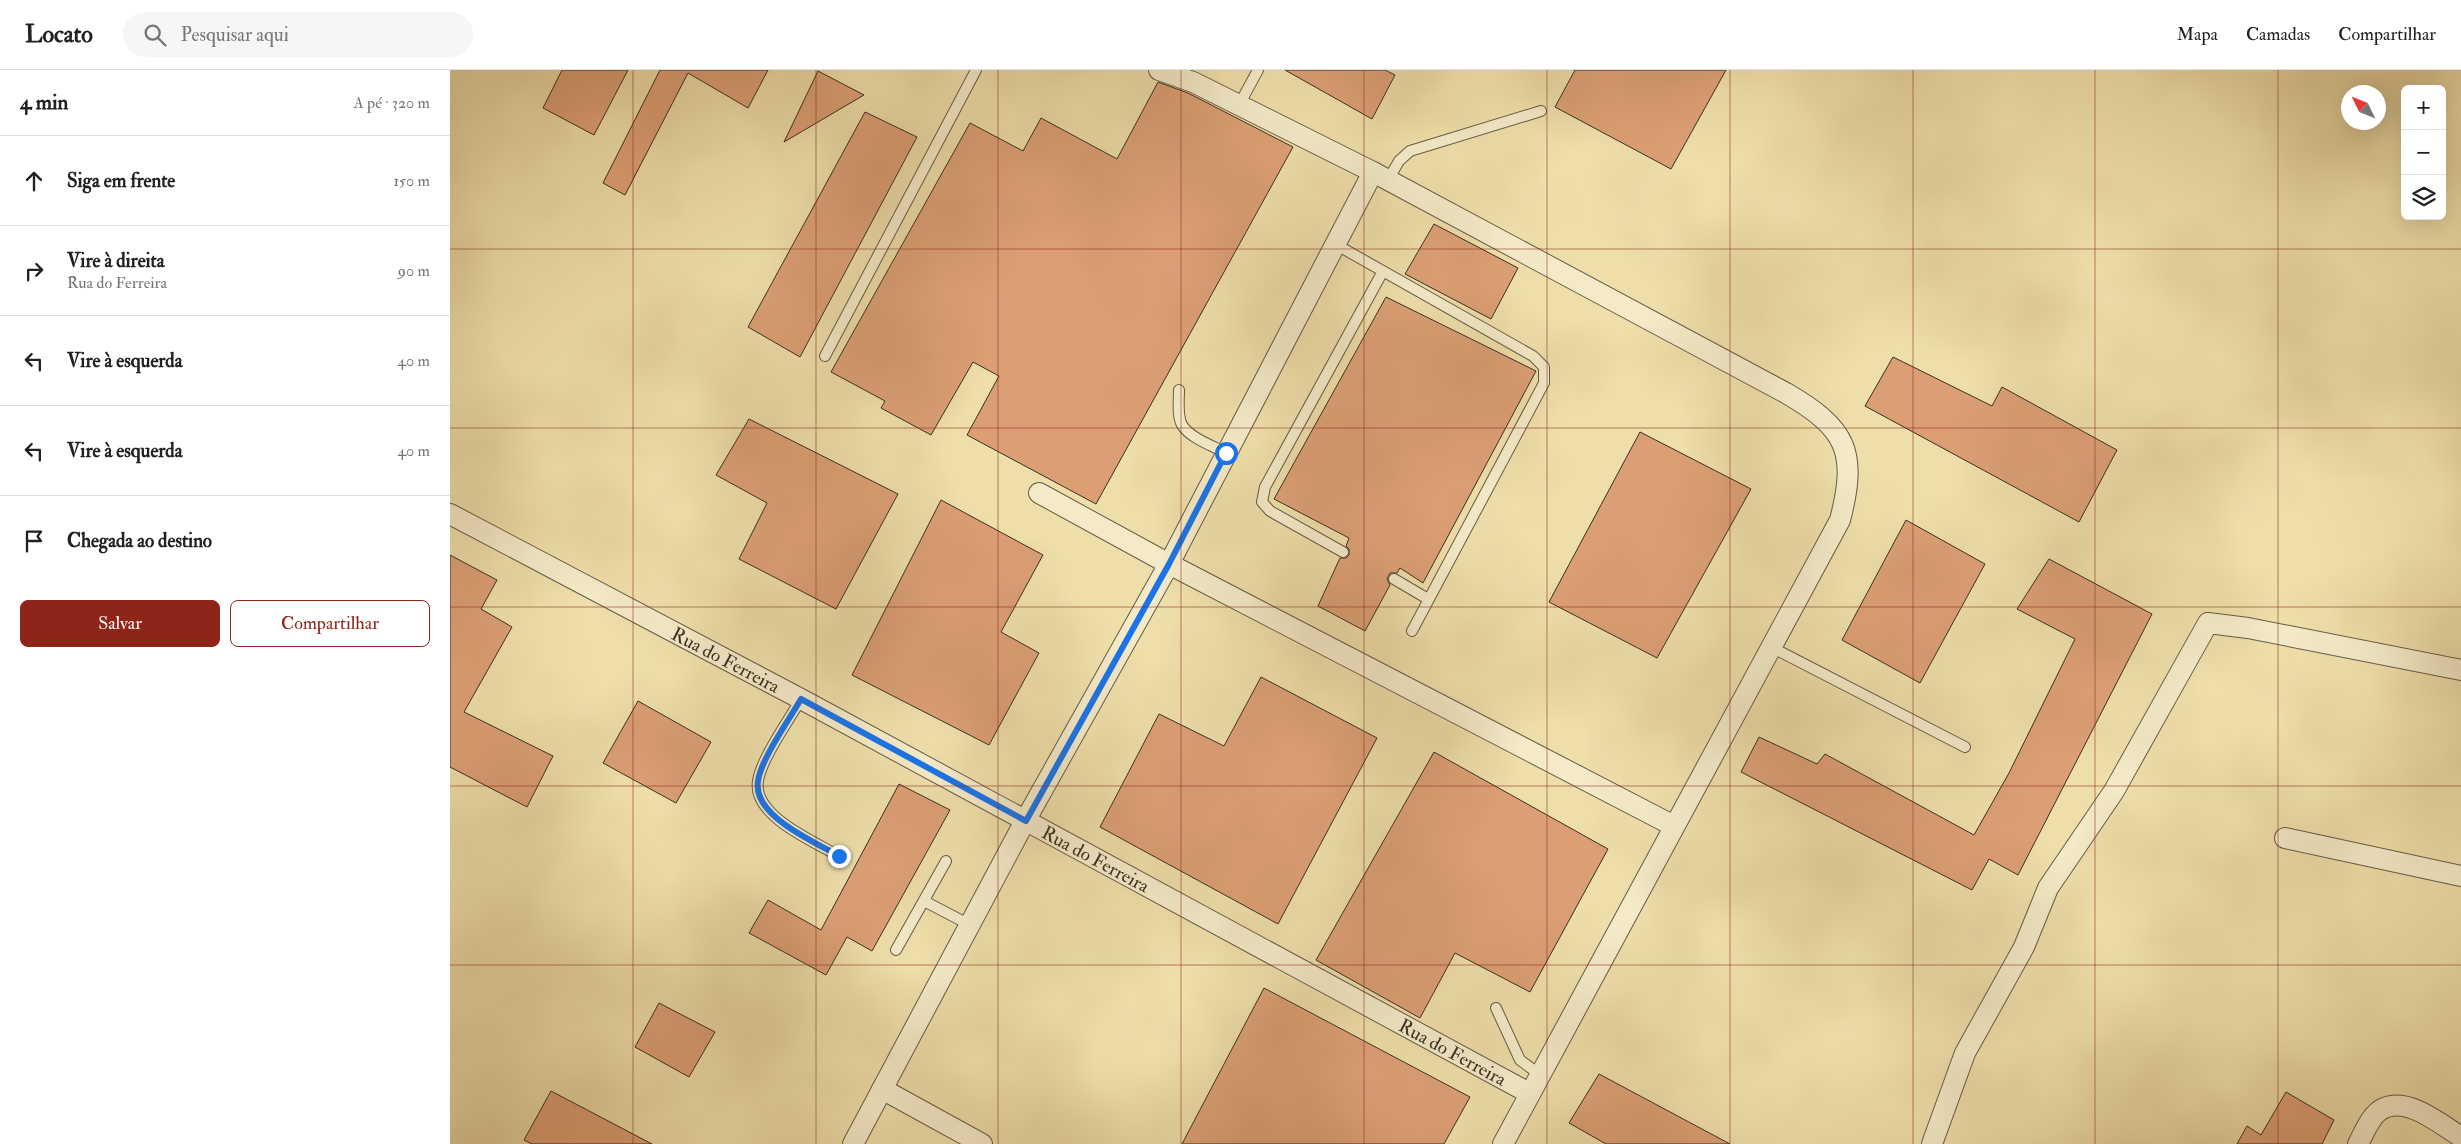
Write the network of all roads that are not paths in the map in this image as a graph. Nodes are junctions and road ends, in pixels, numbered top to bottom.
1 (976, 70) edge
2 (1160, 70) edge
3 (1258, 70) edge
4 (1239, 105) junction
5 (1540, 111) dead end
6 (1380, 176) junction
7 (1335, 244) junction
8 (1383, 271) junction
9 (825, 356) dead end
10 (1179, 390) dead end
11 (1226, 453) junction
12 (1039, 493) dead end
13 (450, 514) edge
14 (1343, 552) dead end
15 (1169, 564) junction
16 (1394, 579) dead end
17 (1428, 600) junction
18 (1412, 631) dead end
19 (1771, 647) junction
20 (2461, 670) edge
21 (801, 699) junction
22 (1965, 746) dead end
23 (1026, 821) junction
24 (1674, 826) junction
25 (2285, 838) dead end
26 (839, 856) dead end
27 (946, 861) dead end
28 (2461, 876) edge
29 (924, 901) junction
30 (970, 925) junction
31 (896, 950) dead end
32 (1496, 1008) dead end
33 (1540, 1074) junction
34 (882, 1089) junction
35 (1529, 1093) junction
36 (2461, 1137) edge
37 (853, 1144) edge
38 (982, 1144) edge
39 (1503, 1144) edge
40 (1932, 1144) edge
41 (2358, 1144) edge

1 - 9 lane
2 - 4 street
3 - 4 lane
4 - 6 street
5 - 6 lane
6 - 7 street
6 - 19 street
7 - 8 lane
7 - 11 street
8 - 14 lane
8 - 17 lane
10 - 11 lane
11 - 15 street
12 - 15 street
13 - 21 street, Rua do Ferreira
15 - 23 street
15 - 24 street
16 - 17 lane
17 - 18 lane
19 - 22 lane
19 - 24 street
20 - 40 street
21 - 23 street, Rua do Ferreira
21 - 26 lane
23 - 30 street
23 - 35 street, Rua do Ferreira
24 - 33 street
25 - 28 street
27 - 29 lane
29 - 30 lane
29 - 31 lane
30 - 34 street
32 - 33 lane
33 - 35 street
34 - 37 street
34 - 38 street
35 - 39 street
36 - 41 street

